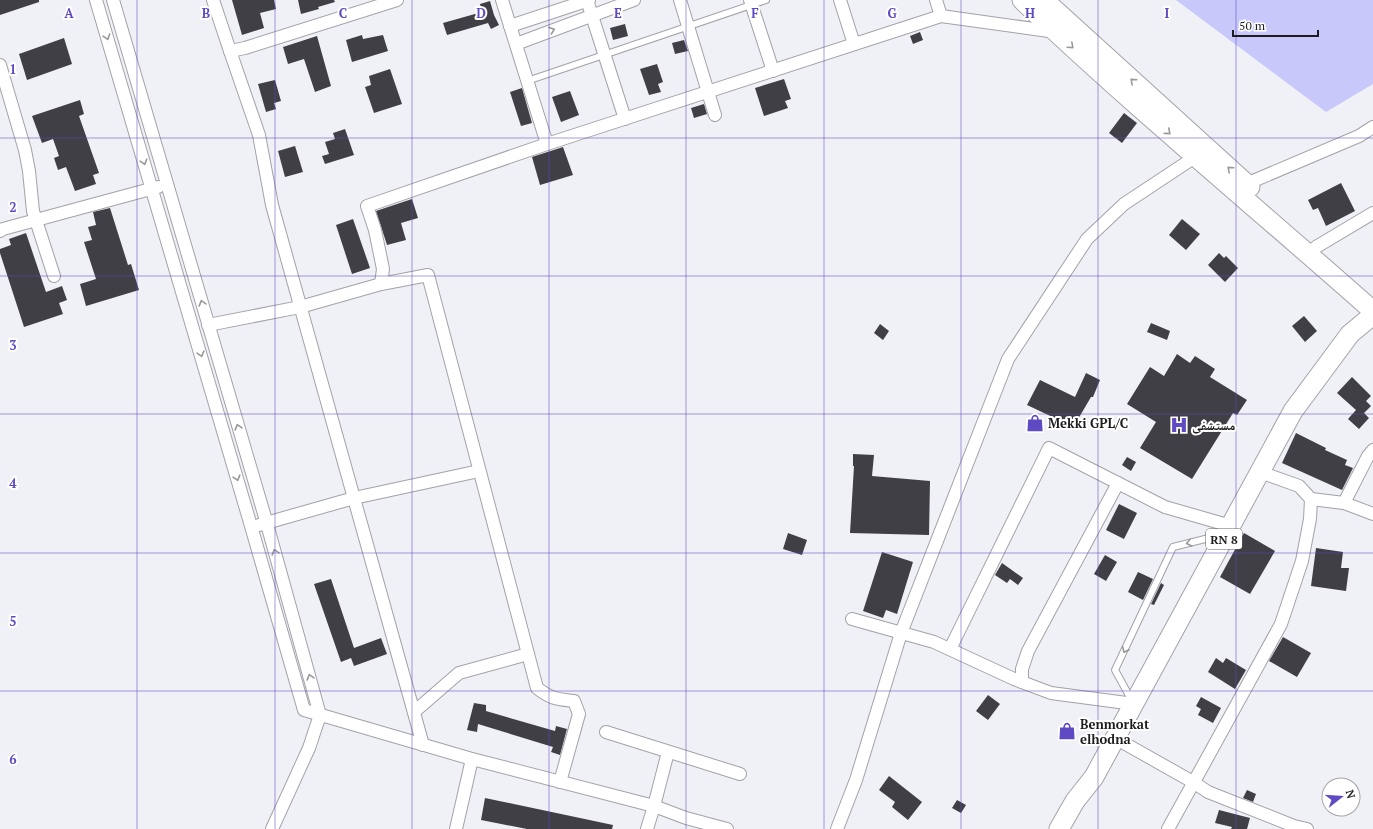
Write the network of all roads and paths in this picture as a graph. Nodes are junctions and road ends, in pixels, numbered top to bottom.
1 (96, 0) edge
2 (113, 0) edge
3 (213, 0) edge
4 (397, 0) edge
5 (502, 0) edge
6 (588, 0) edge
7 (634, 0) edge
8 (680, 0) edge
9 (766, 0) edge
10 (840, 0) edge
11 (936, 0) edge
12 (1022, 0) edge
13 (1044, 0) edge
14 (750, 3) edge
15 (592, 16) junction
16 (941, 16) junction
17 (510, 26) junction
18 (688, 27) junction
19 (1056, 32) junction
20 (516, 44) junction
21 (854, 44) junction
22 (230, 51) junction
23 (604, 55) junction
24 (0, 65) edge
25 (773, 71) junction
26 (527, 81) junction
27 (708, 92) junction
28 (715, 115) dead end
29 (625, 118) junction
30 (1373, 127) edge
31 (547, 144) junction
32 (1200, 152) junction
33 (1246, 184) junction
34 (167, 185) junction
35 (152, 189) junction
36 (1373, 213) edge
37 (36, 220) junction
38 (0, 231) edge
39 (1316, 247) junction
40 (54, 276) dead end
41 (381, 284) junction
42 (1373, 298) edge
43 (300, 307) junction
44 (1373, 311) edge
45 (1373, 315) edge
46 (208, 325) junction
47 (1373, 450) edge
48 (479, 471) junction
49 (1260, 472) junction
50 (1118, 483) junction
51 (354, 498) junction
52 (1311, 499) junction
53 (1344, 503) junction
54 (1373, 514) edge
55 (267, 524) junction
56 (251, 526) junction
57 (1229, 530) junction
58 (852, 619) dead end
59 (901, 633) junction
60 (950, 649) junction
61 (528, 654) junction
62 (1022, 682) junction
63 (1134, 704) junction
64 (414, 712) junction
65 (320, 715) junction
66 (606, 732) dead end
67 (1115, 738) junction
68 (423, 745) junction
69 (668, 752) junction
70 (472, 759) junction
71 (740, 774) dead end
72 (1094, 777) junction
73 (560, 782) junction
74 (1193, 782) junction
75 (654, 806) junction
76 (709, 827) edge
77 (272, 829) edge
78 (456, 829) edge
79 (648, 829) edge
80 (727, 829) edge
81 (836, 829) edge
82 (1059, 829) edge
83 (1074, 829) edge
84 (1168, 829) edge
85 (1307, 829) edge

1 -> 35 street
2 - 34 street
3 - 22 street
4 - 22 street
5 - 17 street
6 - 15 street
6 - 17 street
7 - 15 street
8 - 18 street
9 - 14 lane
10 - 21 street
11 - 16 street
12 - 19 main road
32 -> 13 main road
14 - 18 lane
14 - 25 street
20 -> 15 street
15 - 23 street
16 - 19 street
16 - 21 street
17 - 20 street
18 - 23 lane
18 - 27 street
19 -> 32 main road
20 - 26 street
21 - 25 street
22 - 43 street
23 - 26 lane
23 - 29 street
24 - 37 street
25 - 27 street
26 - 31 street
27 - 28 street
27 - 29 street
29 - 31 street
30 - 33 street
31 - 41 street
33 -> 32 main road
32 - 44 main road
32 - 59 street
33 - 39 main road
34 - 35 street
46 -> 34 street
35 - 37 street
35 -> 56 street
36 - 39 street
37 - 38 street
37 - 40 street
39 - 42 main road
41 - 43 street
41 - 48 street
43 - 46 street
43 - 51 street
45 - 49 main road, RN 8
55 -> 46 street
47 - 53 street
48 - 51 street
48 - 61 street
49 - 52 street
49 - 57 main road, RN 8
50 - 57 street
50 - 60 street
50 - 62 street
51 - 55 street
51 - 64 street
52 - 53 street
52 - 74 street
53 - 54 street
55 - 56 street
65 -> 55 street
56 - 65 street
57 - 63 main road, RN 8
57 -> 63 lane
58 - 59 street
59 - 60 street
59 - 81 street
60 - 62 street
61 - 64 street
61 - 73 street
62 - 63 street
63 - 67 main road, RN 8
64 - 68 street
65 - 68 street
65 - 77 street
66 - 69 street
67 - 72 main road, RN 8
67 - 74 street
68 - 70 street
69 - 71 street
69 - 75 street
70 - 73 street
70 - 78 street
72 - 82 main road, RN 8
72 - 83 main road, RN 8
73 - 75 street
74 - 84 street
74 - 85 street
75 - 76 street
75 - 79 street
76 - 80 street

